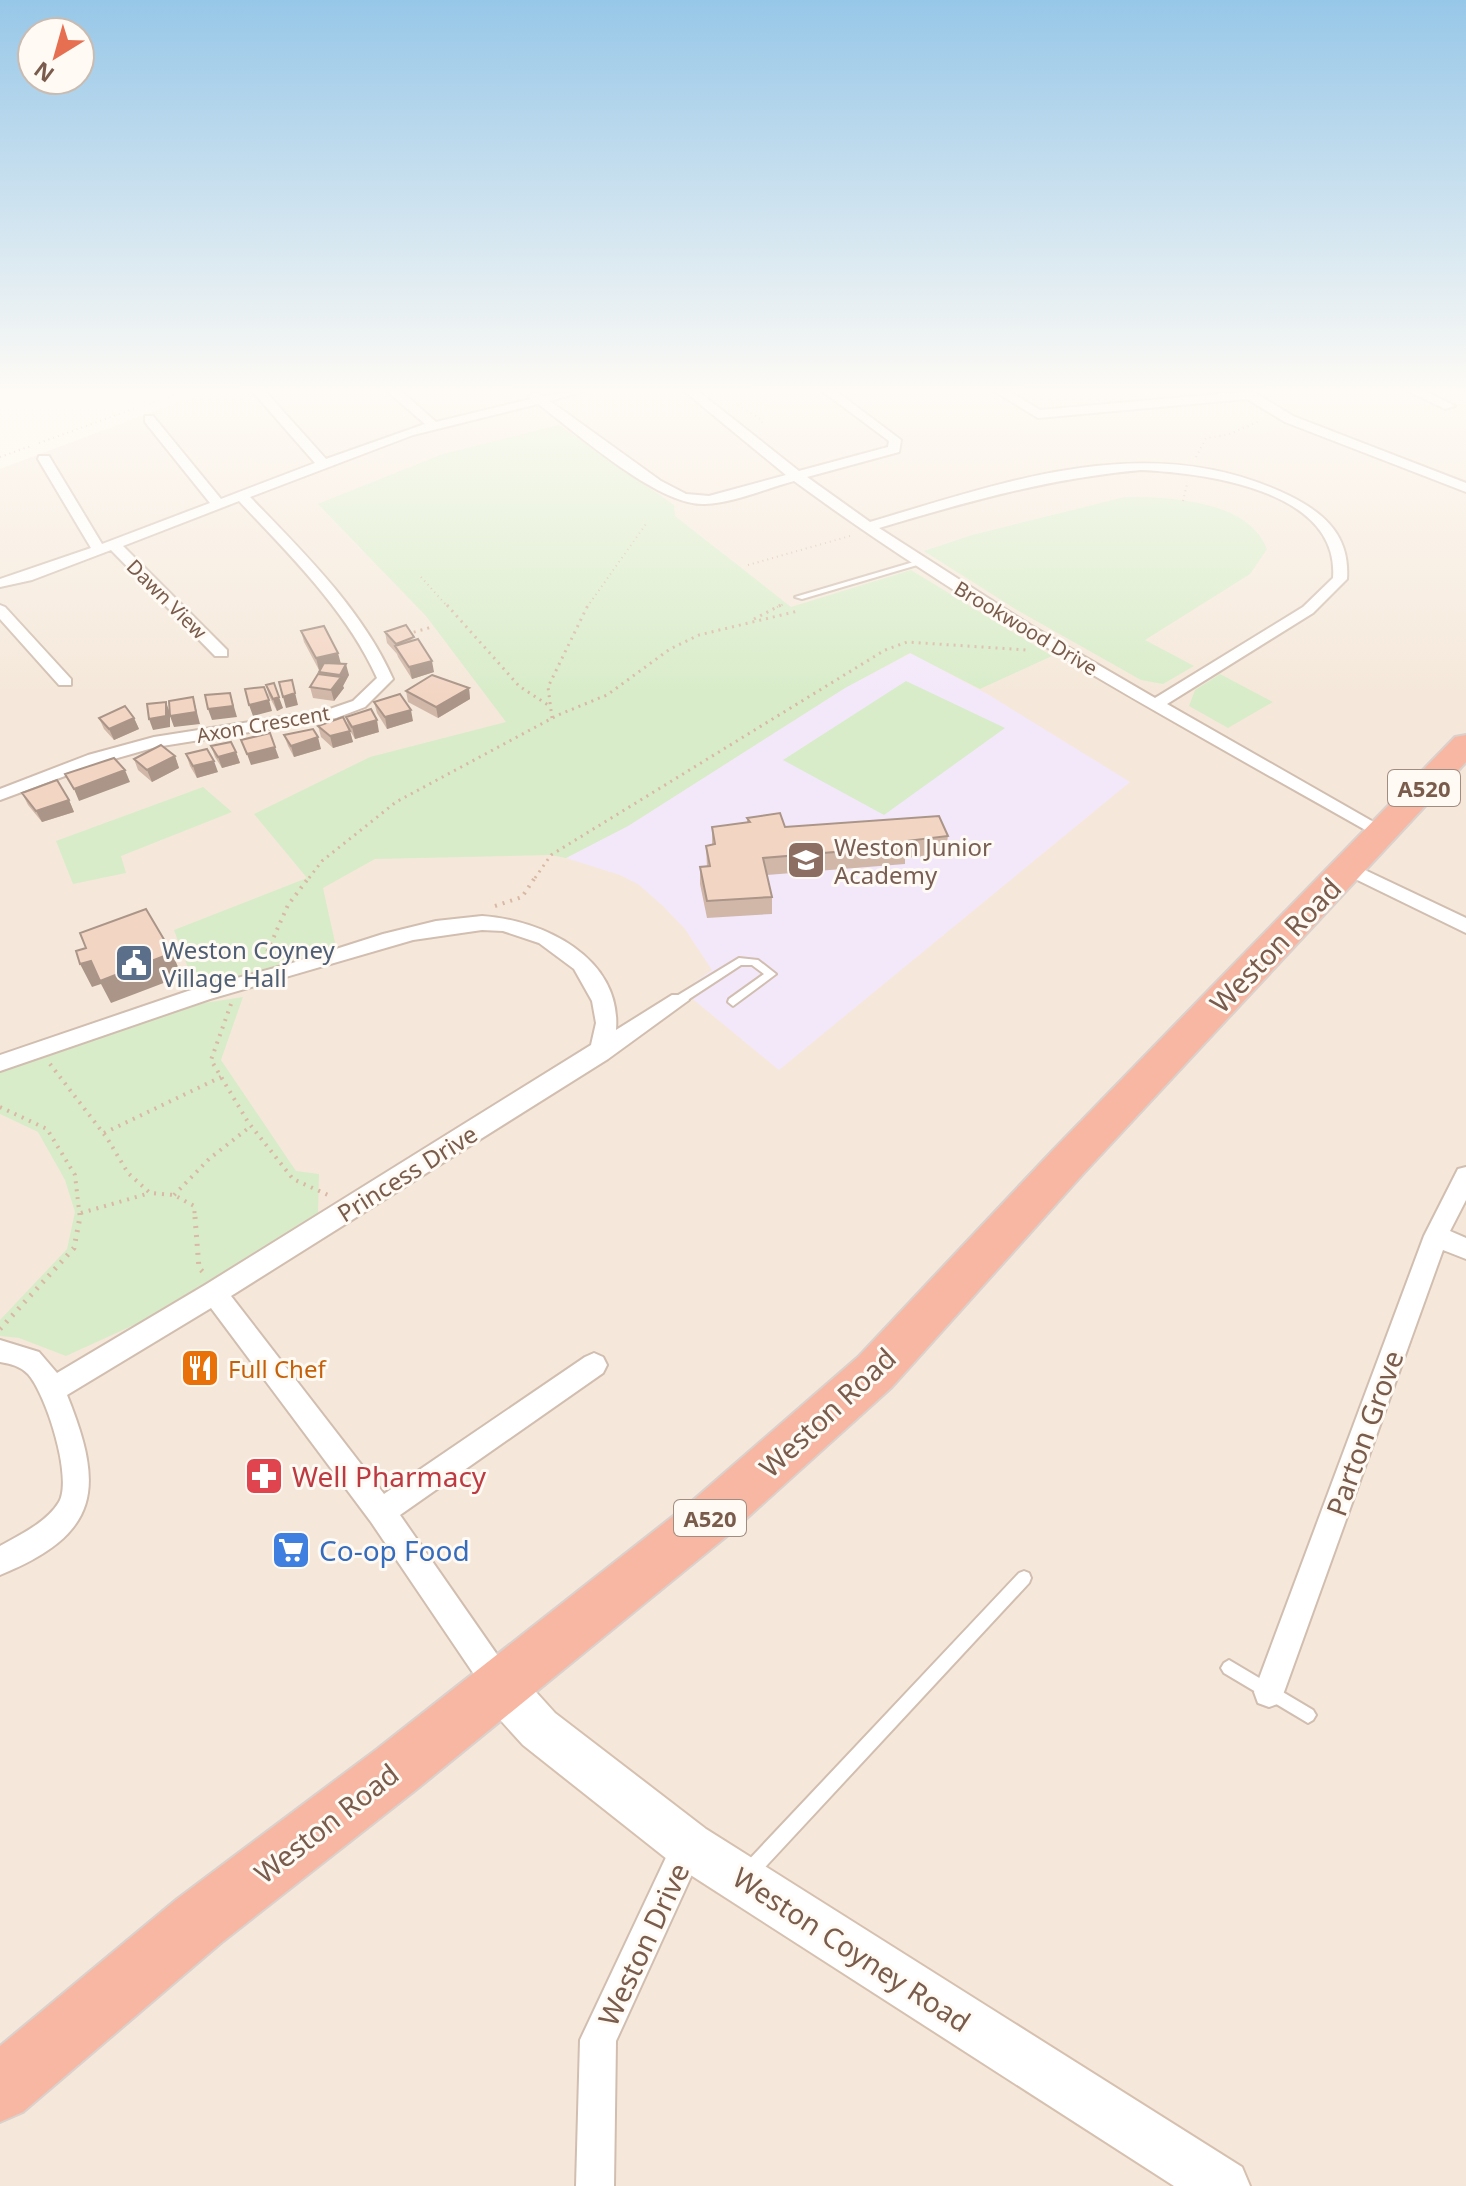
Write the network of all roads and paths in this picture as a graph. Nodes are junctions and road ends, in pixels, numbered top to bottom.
1 (68, 493) edge
2 (209, 493) edge
3 (245, 493) edge
4 (670, 493) edge
5 (735, 493) edge
6 (819, 493) edge
7 (990, 493) edge
8 (1185, 493) edge
9 (1273, 493) edge
10 (240, 495) junction
11 (1183, 501) dead end
12 (217, 503) junction
13 (646, 524) dead end
14 (870, 528) junction
15 (107, 548) junction
16 (920, 563) junction
17 (748, 565) dead end
18 (421, 577) dead end
19 (0, 583) edge
20 (799, 597) joint
21 (810, 609) dead end
22 (0, 610) edge
23 (747, 622) junction
24 (432, 627) dead end
25 (366, 645) junction
26 (1065, 652) junction
27 (221, 653) dead end
28 (65, 682) dead end
29 (1156, 704) junction
30 (551, 707) junction
31 (552, 719) junction
32 (1466, 744) edge
33 (0, 795) edge
34 (1382, 832) junction
35 (1348, 868) junction
36 (486, 922) junction
37 (1466, 926) edge
38 (246, 985) junction
39 (679, 1000) joint
40 (733, 1002) dead end
41 (38, 1050) junction
42 (600, 1053) junction
43 (0, 1063) edge
44 (221, 1077) junction
45 (0, 1107) edge
46 (251, 1126) junction
47 (104, 1133) junction
48 (1466, 1176) edge
49 (150, 1193) junction
50 (174, 1195) junction
51 (348, 1210) junction
52 (81, 1213) junction
53 (1436, 1236) junction
54 (1466, 1249) edge
55 (218, 1291) junction
56 (0, 1329) edge
57 (0, 1351) edge
58 (594, 1365) dead end
59 (52, 1390) junction
60 (381, 1512) junction
61 (0, 1561) edge
62 (1024, 1578) dead end
63 (1229, 1668) dead end
64 (501, 1687) junction
65 (1269, 1692) junction
66 (1308, 1715) dead end
67 (689, 1846) junction
68 (743, 1879) junction
69 (0, 2089) edge
70 (595, 2186) edge
71 (1223, 2186) edge

1 - 15 street, Dawn View
2 - 12 street
3 - 10 street
4 - 5 street
6 - 14 street, Brookwood Drive
7 - 14 street
8 - 11 path
9 - 29 street
10 - 12 street
10 - 25 street, Axon Crescent
12 - 15 street
13 - 30 path
14 - 16 street, Brookwood Drive
14 - 17 path
15 - 19 street
15 - 27 street, Dawn View
16 - 20 lane
16 - 26 street, Brookwood Drive
18 - 30 path
20 - 23 path
21 - 23 path
22 - 28 street
23 - 31 path
24 - 25 path
25 - 33 street, Axon Crescent
26 - 29 street, Brookwood Drive
26 - 36 path
29 - 34 street, Brookwood Drive
30 - 31 path
31 - 38 path
32 - 34 highway, Weston Road / A520
34 - 35 highway, Weston Road / A520
35 - 37 street
35 - 64 highway, Weston Road / A520
36 - 38 street
36 - 42 street
38 - 41 street
38 - 44 path
39 - 40 lane
39 - 42 street, Princess Drive
41 - 43 street
41 - 47 path
42 - 51 street, Princess Drive
44 - 46 path
44 - 47 path
45 - 52 path
46 - 50 path
46 - 51 path
47 - 49 path
48 - 53 street, Parton Grove
49 - 50 path
49 - 52 path
50 - 55 path
51 - 55 street, Princess Drive
52 - 56 path
53 - 54 street
53 - 65 street, Parton Grove
55 - 59 street, Princess Drive
55 - 60 street
57 - 59 street
58 - 60 street
59 - 61 street
60 - 64 street
62 - 68 lane
63 - 65 lane
64 - 67 street, Weston Coyney Road
64 - 69 highway, Weston Road / A520
65 - 66 lane
67 - 68 street, Weston Coyney Road
67 - 70 street, Weston Drive
68 - 71 street, Weston Coyney Road

